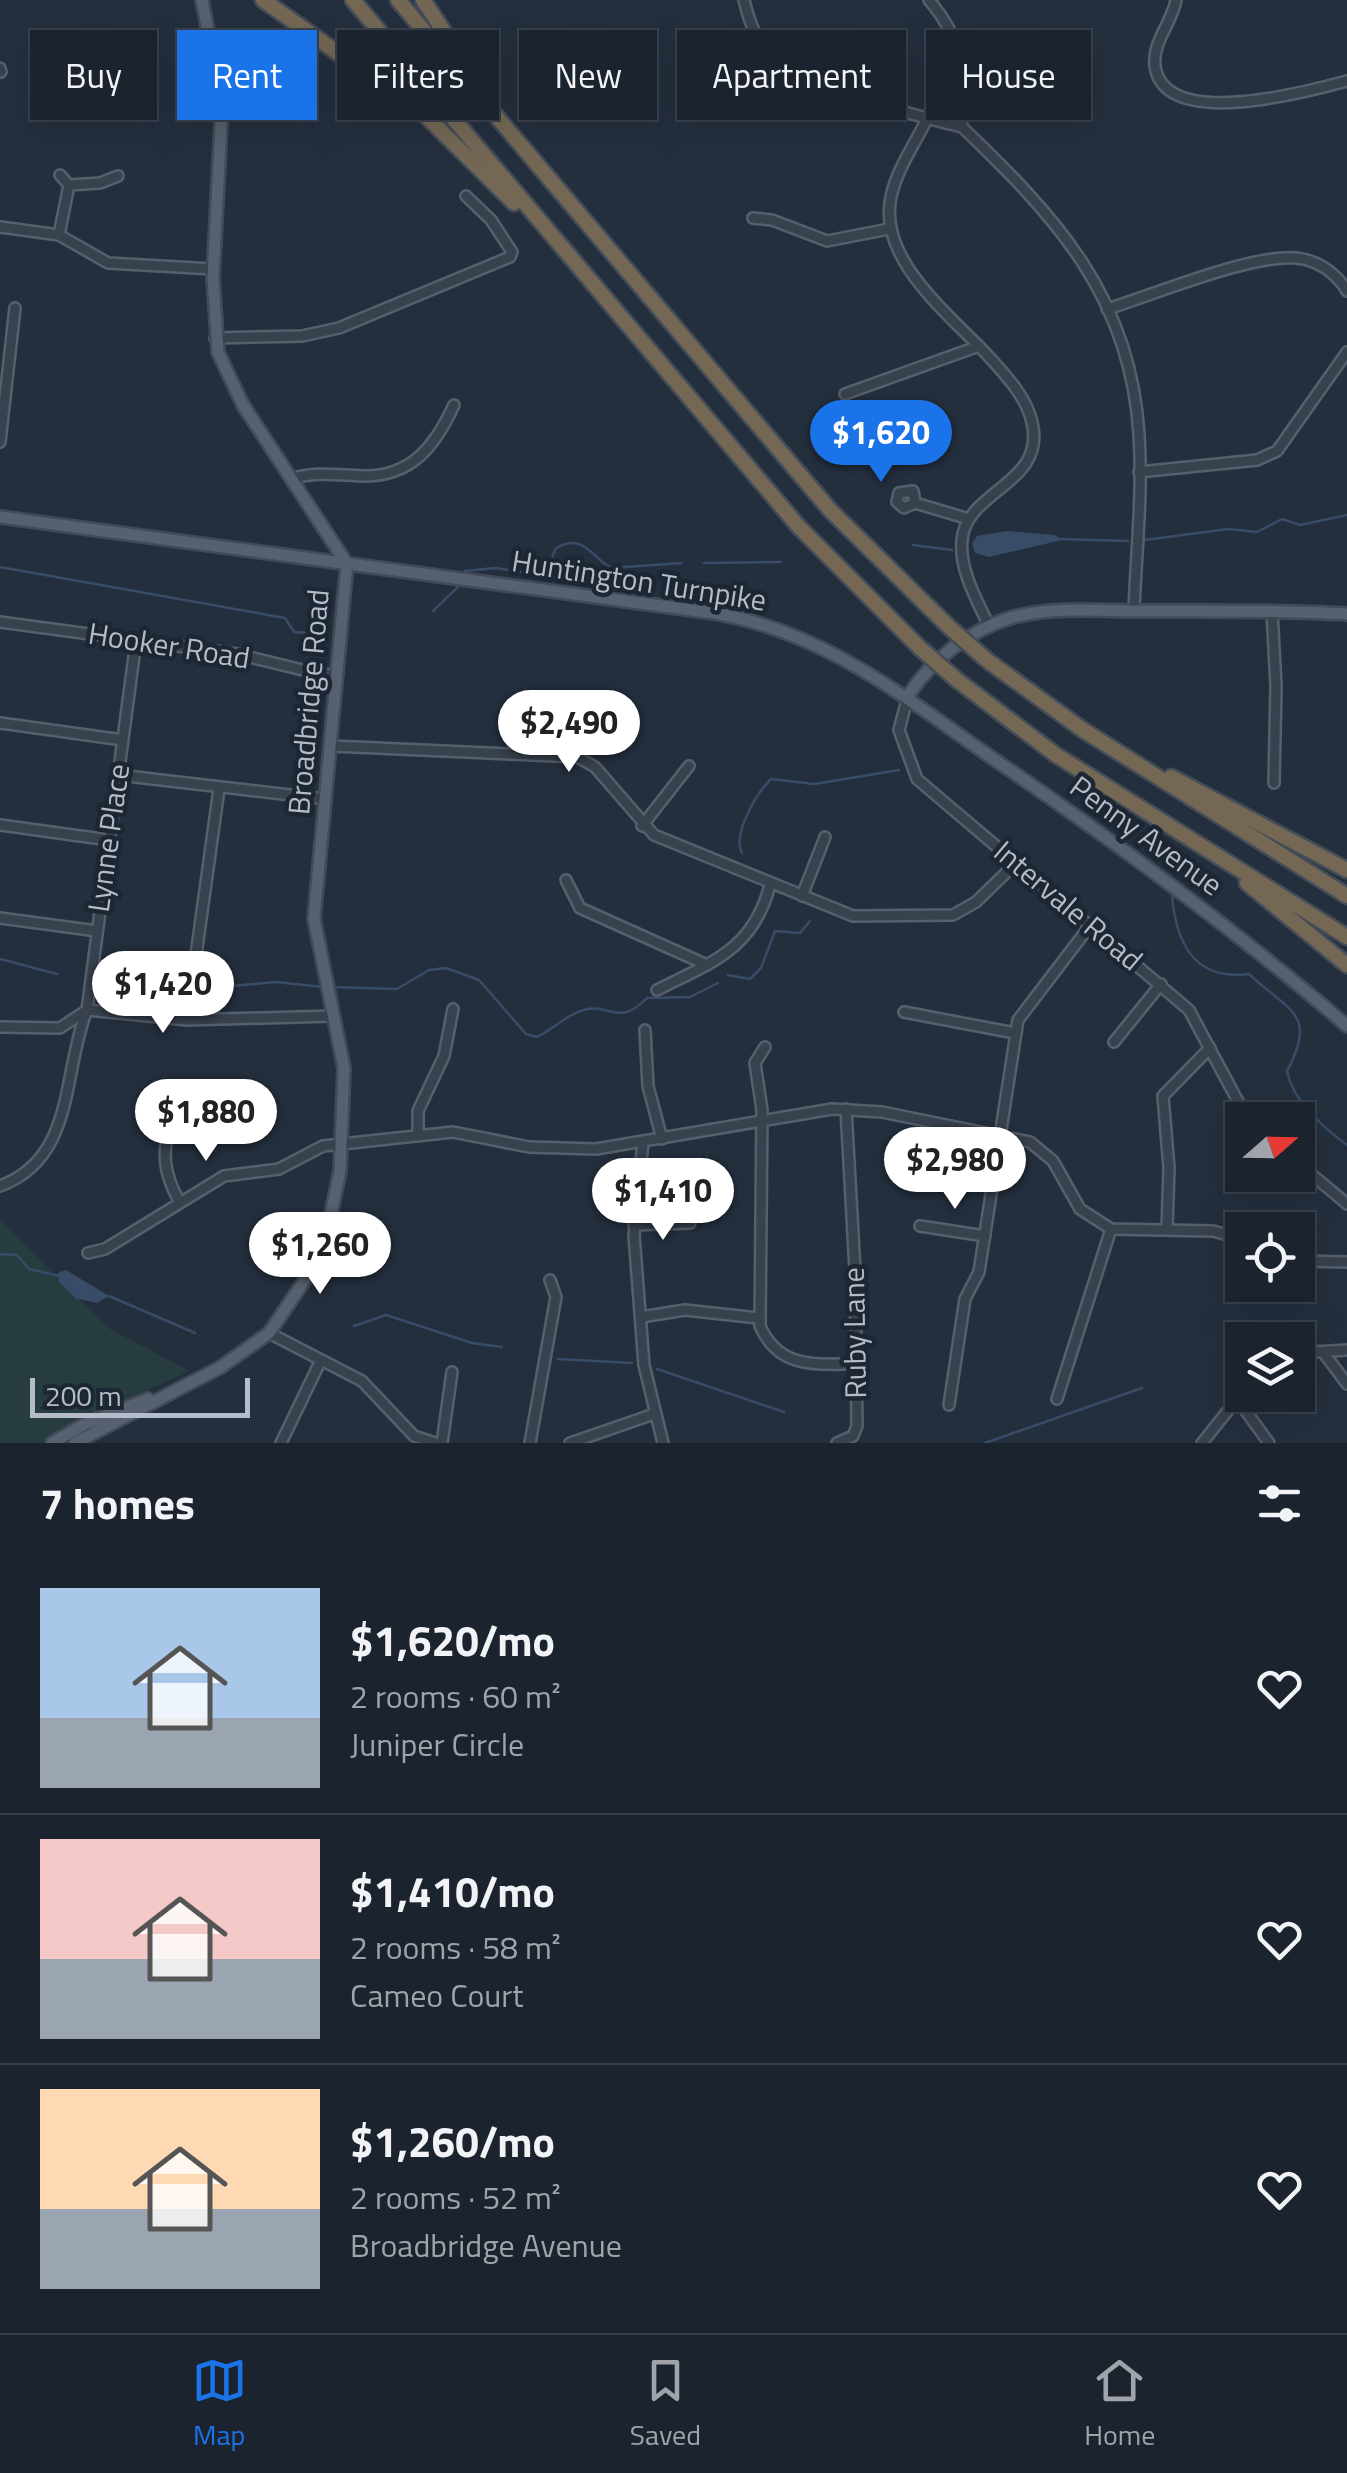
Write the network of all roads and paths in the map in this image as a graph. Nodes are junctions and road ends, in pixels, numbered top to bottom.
1 (202, 0) edge
2 (263, 0) edge
3 (353, 0) edge
4 (398, 0) edge
5 (423, 0) edge
6 (744, 0) edge
7 (1176, 0) edge
8 (932, 1) edge
9 (1347, 81) edge
10 (926, 121) junction
11 (962, 127) junction
12 (60, 175) dead end
13 (118, 176) dead end
14 (69, 186) junction
15 (466, 196) dead end
16 (579, 213) junction
17 (752, 218) dead end
18 (0, 227) edge
19 (889, 229) junction
20 (59, 235) junction
21 (213, 268) junction
22 (1347, 291) edge
23 (15, 308) dead end
24 (1107, 309) junction
25 (623, 320) junction
26 (215, 338) junction
27 (979, 346) junction
28 (1347, 352) edge
29 (846, 394) dead end
30 (454, 405) dead end
31 (0, 442) edge
32 (1139, 472) junction
33 (292, 479) junction
34 (915, 503) dead end
35 (0, 517) edge
36 (969, 518) junction
37 (347, 564) junction
38 (1134, 610) junction
39 (1272, 611) junction
40 (1347, 614) edge
41 (0, 622) edge
42 (988, 626) junction
43 (136, 640) junction
44 (338, 674) junction
45 (908, 696) junction
46 (0, 723) edge
47 (1083, 730) junction
48 (124, 740) junction
49 (332, 746) junction
50 (689, 766) dead end
51 (118, 775) junction
52 (1274, 783) dead end
53 (220, 788) junction
54 (326, 800) junction
55 (0, 825) edge
56 (642, 826) junction
57 (1183, 833) junction
58 (825, 836) dead end
59 (109, 840) junction
60 (1016, 863) junction
61 (1347, 870) edge
62 (566, 880) dead end
63 (770, 886) junction
64 (802, 896) junction
65 (1347, 896) edge
66 (0, 918) edge
67 (1090, 927) junction
68 (96, 931) junction
69 (1347, 937) edge
70 (707, 965) junction
71 (1347, 965) edge
72 (1162, 984) junction
73 (657, 990) dead end
74 (453, 1008) dead end
75 (88, 1010) junction
76 (904, 1012) dead end
77 (334, 1016) junction
78 (187, 1020) junction
79 (1347, 1026) edge
80 (0, 1028) edge
81 (644, 1030) dead end
82 (1015, 1033) junction
83 (1114, 1042) dead end
84 (765, 1047) dead end
85 (1210, 1048) junction
86 (1238, 1102) edge
87 (846, 1109) junction
88 (762, 1120) junction
89 (170, 1121) dead end
90 (1002, 1133) junction
91 (418, 1136) junction
92 (662, 1138) junction
93 (643, 1142) junction
94 (342, 1145) junction
95 (1315, 1177) edge
96 (0, 1186) edge
97 (179, 1201) junction
98 (1347, 1204) edge
99 (690, 1224) dead end
100 (634, 1225) junction
101 (920, 1226) dead end
102 (1111, 1229) junction
103 (1167, 1229) junction
104 (1225, 1234) edge
105 (985, 1236) junction
106 (88, 1253) dead end
107 (1315, 1261) edge
108 (1347, 1262) edge
109 (550, 1280) dead end
110 (641, 1318) junction
111 (758, 1318) junction
112 (269, 1333) junction
113 (1347, 1350) edge
114 (1324, 1352) junction
115 (1315, 1353) edge
116 (320, 1362) junction
117 (855, 1364) junction
118 (452, 1372) dead end
119 (1347, 1384) edge
120 (1057, 1399) dead end
121 (948, 1405) dead end
122 (1227, 1412) edge
123 (1250, 1412) edge
124 (654, 1414) junction
125 (98, 1432) edge
126 (52, 1443) edge
127 (75, 1443) edge
128 (281, 1443) edge
129 (439, 1443) edge
130 (530, 1443) edge
131 (570, 1443) edge
132 (664, 1443) edge
133 (837, 1443) edge
134 (1202, 1443) edge
135 (1269, 1443) edge

1 - 21 main road, Broadbridge Road
2 - 25 highway
3 - 25 highway
4 - 16 highway
5 - 16 highway
6 - 10 street
7 - 9 street
8 - 11 street
10 - 11 street
10 - 19 street
11 - 24 street
12 - 14 street
13 - 14 street
14 - 20 street
15 - 26 street
16 - 47 highway, bridge
17 - 19 street
18 - 20 street
19 - 27 street
20 - 21 street
21 - 26 main road, Broadbridge Road
22 - 24 street
23 - 31 street
24 - 32 street
25 - 57 highway, bridge
26 - 33 main road, Broadbridge Road
27 - 29 street
27 - 36 street
28 - 32 street
30 - 33 street
32 - 38 street
33 - 37 main road, Broadbridge Road
34 - 36 street
35 - 37 main road, Huntington Turnpike
36 - 42 street
37 - 44 main road, Broadbridge Road
37 - 45 main road, Huntington Turnpike
38 - 39 main road
38 - 42 main road
39 - 40 main road
39 - 52 street
41 - 43 street, Hooker Road
42 - 45 main road
43 - 44 street, Hooker Road
43 - 48 street, Lynne Place
44 - 49 main road, Broadbridge Road
45 - 60 street, Intervale Road
45 - 79 main road, Penny Avenue
46 - 48 street
47 - 61 highway
47 - 65 highway
48 - 51 street, Lynne Place
49 - 54 main road, Broadbridge Road
49 - 56 street
50 - 56 street
51 - 53 street
51 - 59 street, Lynne Place
53 - 54 street
53 - 78 street
54 - 77 main road, Broadbridge Road
55 - 59 street
56 - 63 street
57 - 69 highway
57 - 71 highway
58 - 64 street
59 - 68 street, Lynne Place
60 - 64 street
60 - 67 street, Intervale Road
62 - 70 street
63 - 64 street
63 - 70 street
66 - 68 street
67 - 72 street, Intervale Road
67 - 82 street
68 - 75 street, Lynne Place
70 - 73 street
72 - 83 street
72 - 85 street, Intervale Road
74 - 91 street
75 - 78 street
75 - 80 street
75 - 96 street, Lynne Place
76 - 82 street
77 - 78 street
77 - 94 main road, Broadbridge Road
81 - 92 street
82 - 90 street
84 - 88 street
85 - 86 street, Intervale Road
85 - 103 street
87 - 88 street
87 - 90 street
87 - 117 street, Ruby Lane
88 - 92 street
88 - 111 street
89 - 97 street
90 - 102 street
90 - 105 street
91 - 93 street
91 - 94 street
92 - 93 street
93 - 100 street
94 - 97 street
94 - 112 main road, Broadbridge Road
95 - 98 street
97 - 106 street
99 - 100 street
100 - 110 street
101 - 105 street
102 - 103 street
102 - 120 street
103 - 104 street
105 - 121 street
107 - 108 street
109 - 130 street
110 - 111 street
110 - 124 street
111 - 117 street
112 - 116 street
112 - 125 main road
113 - 114 street
114 - 115 street
114 - 119 street
116 - 128 street
116 - 129 street
117 - 133 street, Ruby Lane
118 - 129 street
122 - 134 street
123 - 135 street
124 - 131 street
124 - 132 street
125 - 126 main road
125 - 127 main road

